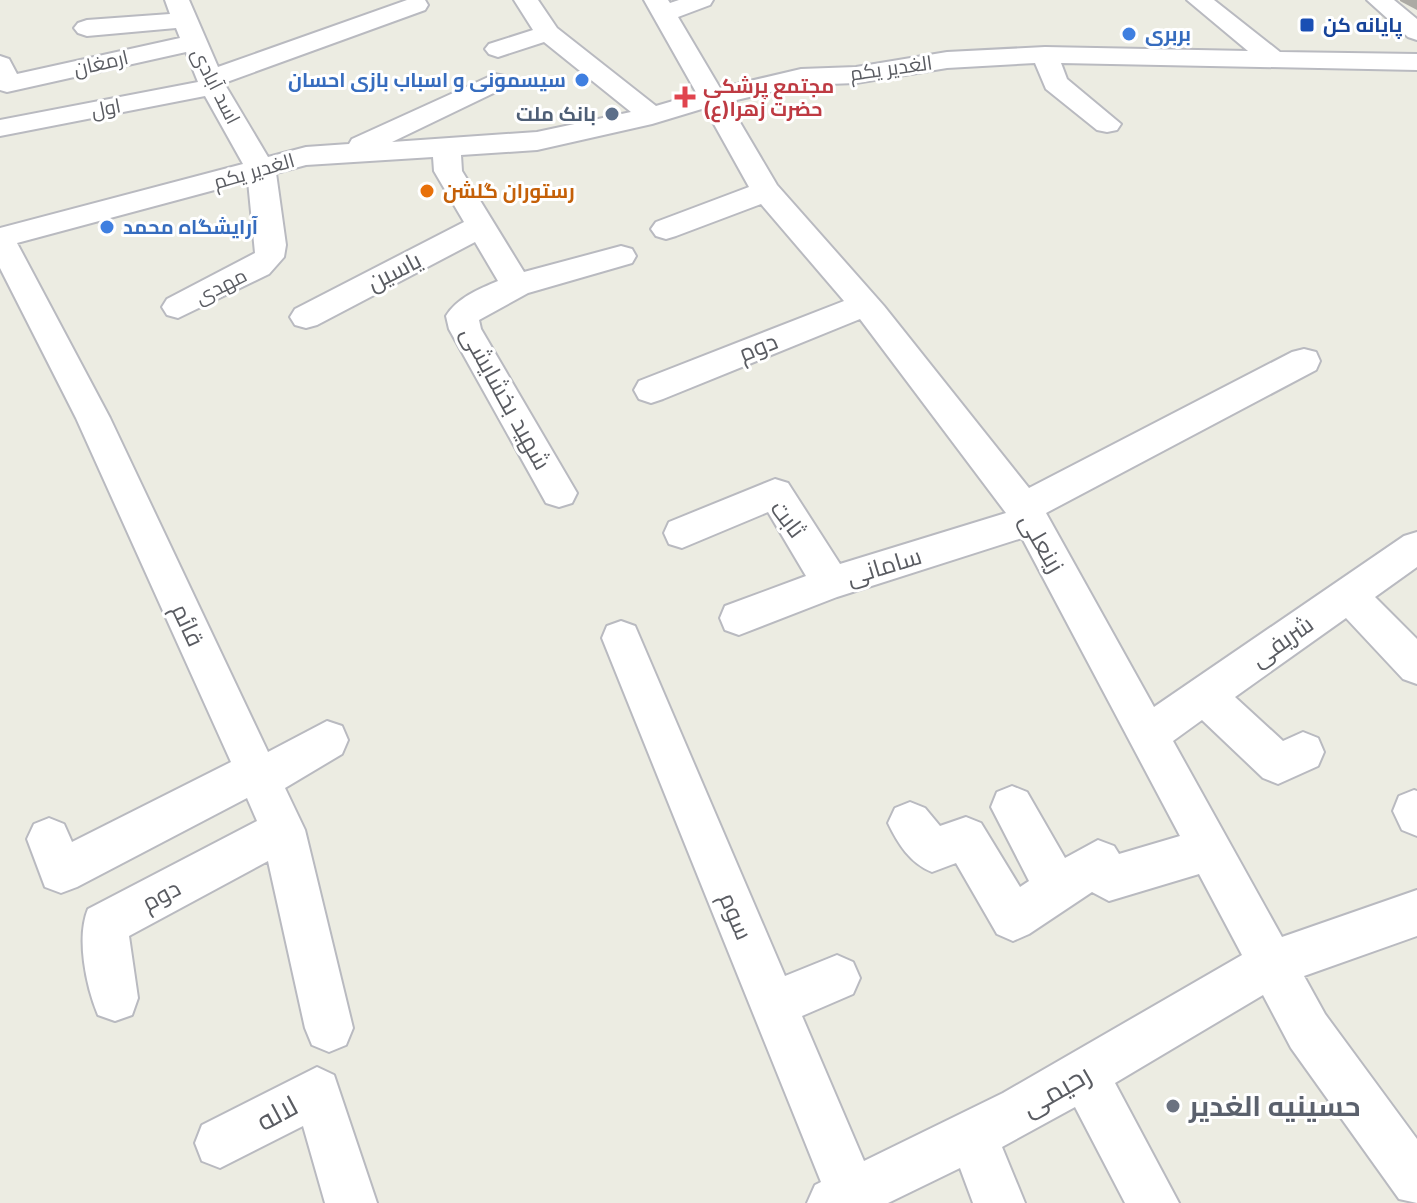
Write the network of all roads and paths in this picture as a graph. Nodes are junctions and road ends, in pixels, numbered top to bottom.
1 (526, 0) edge
2 (701, 0) edge
3 (1199, 0) edge
4 (1379, 0) edge
5 (416, 5) dead end
6 (660, 7) edge
7 (183, 13) edge
8 (87, 28) dead end
9 (1417, 32) edge
10 (548, 33) junction
11 (498, 49) dead end
12 (1045, 55) junction
13 (1276, 61) junction
14 (1417, 62) edge
15 (3, 74) edge
16 (495, 82) dead end
17 (211, 83) junction
18 (717, 108) junction
19 (652, 116) junction
20 (1107, 124) dead end
21 (0, 128) edge
22 (348, 152) junction
23 (448, 160) junction
24 (261, 170) junction
25 (766, 191) junction
26 (481, 226) junction
27 (666, 229) dead end
28 (0, 238) edge
29 (621, 256) dead end
30 (517, 286) junction
31 (865, 305) junction
32 (178, 307) dead end
33 (306, 317) dead end
34 (1304, 361) dead end
35 (651, 390) dead end
36 (559, 493) dead end
37 (1026, 514) junction
38 (682, 533) dead end
39 (1417, 547) edge
40 (831, 583) junction
41 (1348, 595) junction
42 (739, 618) dead end
43 (621, 638) dead end
44 (1417, 666) edge
45 (1205, 696) junction
46 (1148, 735) junction
47 (327, 740) dead end
48 (1303, 752) dead end
49 (258, 776) junction
50 (1012, 807) dead end
51 (910, 823) dead end
52 (283, 830) junction
53 (49, 839) dead end
54 (1210, 849) junction
55 (1057, 888) junction
56 (1417, 913) edge
57 (1272, 964) junction
58 (837, 978) dead end
59 (115, 998) dead end
60 (773, 1004) junction
61 (329, 1028) dead end
62 (1084, 1074) junction
63 (972, 1135) junction
64 (220, 1143) dead end
65 (1417, 1181) edge
66 (842, 1198) edge
67 (351, 1203) edge
68 (999, 1203) edge
69 (1153, 1203) edge

1 - 10 street
2 - 6 street
3 - 13 street
4 - 9 street
5 - 17 street
6 - 18 street, زینعلی
7 - 8 street
7 - 15 street, ارمغان
7 - 17 street, اسد آبادی
10 - 11 street
10 - 19 street
12 - 13 street, الغدیر یکم
12 - 18 street, الغدیر یکم
12 - 20 street
13 - 14 street, الغدیر یکم
16 - 22 street
17 - 21 street, اول
17 - 24 street, اسد آبادی
18 - 19 street, الغدیر یکم
18 - 23 street
18 - 25 street, زینعلی
19 - 23 street, الغدیر یکم
22 - 23 street, الغدیر یکم
22 - 24 street, الغدیر یکم
23 - 24 street
23 - 26 street
24 - 28 street, الغدیر یکم
24 - 32 street, مهدی
25 - 27 street
25 - 31 street, زینعلی
26 - 30 street
26 - 33 street, یاسین
28 - 49 street, قائم
29 - 30 street, شهید بخشایشی
30 - 36 street, شهید بخشایشی
31 - 35 street, دوم
31 - 37 street, زینعلی
34 - 37 street, سامانی
37 - 40 street, سامانی
37 - 46 street, زینعلی
38 - 40 street, ثابت
39 - 41 street, شریفی
40 - 42 street, سامانی
41 - 44 street
41 - 45 street, شریفی
43 - 60 street, سوم
45 - 46 street, شریفی
45 - 48 street
46 - 54 street, زینعلی
47 - 49 street
49 - 52 street, قائم
49 - 53 street
50 - 55 street
51 - 55 street
52 - 59 street, دوم
52 - 61 street, قائم
54 - 55 street
54 - 57 street, زینعلی
56 - 57 street, رحیمی
57 - 62 street, رحیمی
57 - 65 street, زینعلی
58 - 60 street
60 - 66 street, سوم
62 - 63 street, رحیمی
62 - 69 street
63 - 66 street, رحیمی
63 - 68 street
64 - 67 street, لاله

